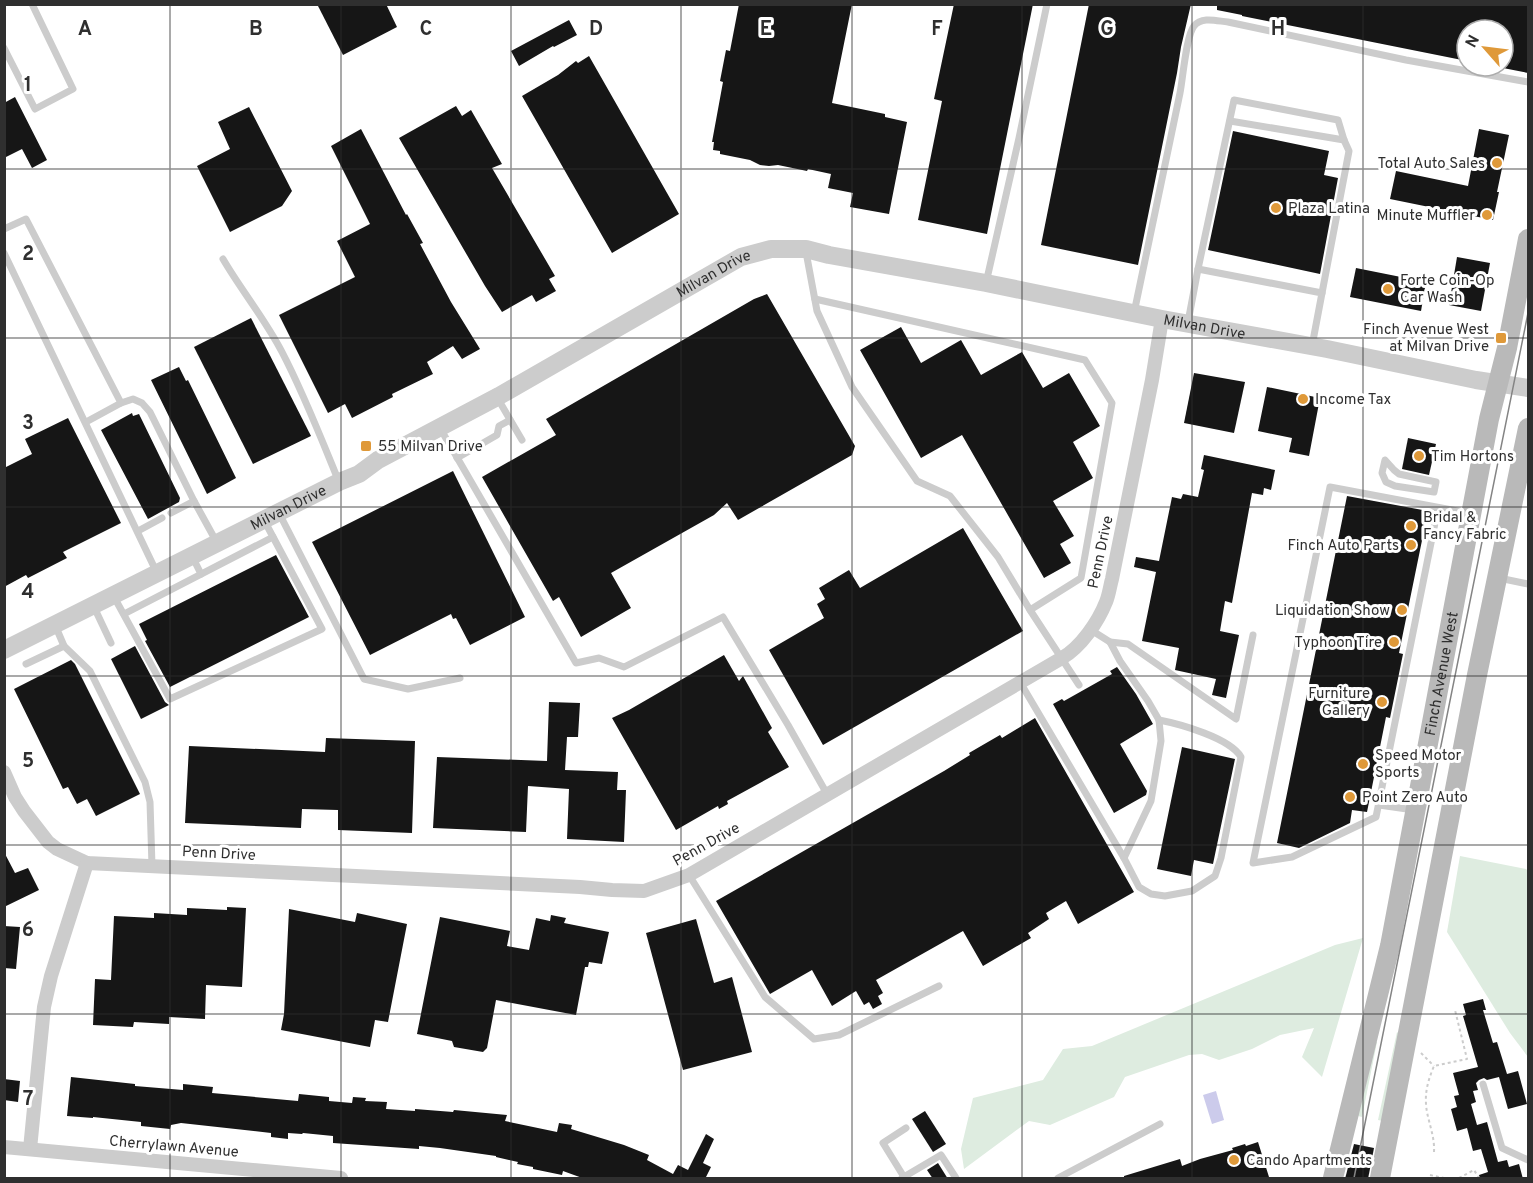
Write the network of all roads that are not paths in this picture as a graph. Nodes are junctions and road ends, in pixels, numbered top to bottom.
1 (32, 4) edge
2 (1047, 4) edge
3 (4, 48) edge
4 (1528, 82) edge
5 (1230, 121) junction
6 (1344, 140) junction
7 (4, 229) edge
8 (1528, 240) edge
9 (806, 249) junction
10 (4, 254) edge
11 (223, 259) dead end
12 (1198, 269) junction
13 (986, 283) junction
14 (1322, 293) junction
15 (815, 299) junction
16 (1134, 313) junction
17 (1162, 319) junction
18 (1188, 323) junction
19 (1312, 346) junction
20 (1498, 383) junction
21 (1528, 388) edge
22 (497, 397) junction
23 (121, 403) junction
24 (510, 420) junction
25 (86, 422) junction
26 (440, 428) junction
27 (1528, 428) edge
28 (522, 440) dead end
29 (457, 458) junction
30 (339, 482) junction
31 (1436, 482) joint
32 (194, 501) junction
33 (1438, 508) junction
34 (171, 513) dead end
35 (1471, 513) junction
36 (271, 516) junction
37 (162, 518) dead end
38 (138, 531) junction
39 (273, 537) junction
40 (217, 543) junction
41 (192, 556) junction
42 (158, 573) junction
43 (201, 574) junction
44 (1497, 577) junction
45 (1528, 584) edge
46 (113, 595) junction
47 (93, 605) junction
48 (1030, 609) junction
49 (124, 614) junction
50 (55, 625) junction
51 (1091, 630) junction
52 (1253, 635) dead end
53 (1110, 642) junction
54 (111, 643) dead end
55 (64, 646) junction
56 (4, 650) edge
57 (1062, 658) junction
58 (26, 664) dead end
59 (460, 678) dead end
60 (1020, 682) junction
61 (1079, 685) dead end
62 (1159, 720) junction
63 (4, 772) edge
64 (827, 794) junction
65 (1379, 805) junction
66 (1416, 810) junction
67 (1124, 858) junction
68 (87, 863) junction
69 (152, 866) junction
70 (689, 875) junction
71 (939, 986) dead end
72 (1483, 1084) dead end
73 (1160, 1124) dead end
74 (906, 1128) dead end
75 (4, 1147) edge
76 (30, 1149) junction
77 (1528, 1160) edge
78 (339, 1178) edge
79 (903, 1178) edge
80 (956, 1179) edge
81 (1058, 1179) edge
82 (1333, 1179) edge
83 (1380, 1179) edge

1 - 3 lane
2 - 13 lane
4 - 16 lane
5 - 6 lane
5 - 6 lane
5 - 12 lane
6 - 14 lane
7 - 23 lane
8 - 20 main road, Finch Avenue West
9 - 13 street, Milvan Drive
9 - 15 lane
9 - 22 street, Milvan Drive
10 - 25 lane
11 - 30 lane
12 - 14 lane
12 - 18 lane
13 - 16 street, Milvan Drive
14 - 19 lane
15 - 48 lane
15 - 48 lane
16 - 17 street, Milvan Drive
17 - 18 street, Milvan Drive
17 - 51 street, Penn Drive
18 - 19 street, Milvan Drive
19 - 20 street, Milvan Drive
20 - 21 street, Milvan Drive
20 - 35 main road, Finch Avenue West
22 - 24 lane
22 - 26 street, Milvan Drive
23 - 25 lane
23 - 32 lane
24 - 28 lane
24 - 29 lane
25 - 38 lane
26 - 29 lane
26 - 30 street, Milvan Drive
27 - 44 main road
29 - 64 lane
30 - 36 street, Milvan Drive
31 - 31 lane
32 - 34 lane
32 - 40 lane
33 - 35 lane
33 - 65 lane
33 - 65 lane
35 - 66 main road, Finch Avenue West
36 - 39 lane
36 - 40 street, Milvan Drive
36 - 59 lane
37 - 38 lane
38 - 42 lane
39 - 43 lane
39 - 49 lane
40 - 41 street, Milvan Drive
41 - 42 street, Milvan Drive
41 - 43 lane
42 - 46 street, Milvan Drive
43 - 49 lane
44 - 45 lane
44 - 83 main road
46 - 47 street, Milvan Drive
46 - 49 lane
47 - 50 street, Milvan Drive
47 - 54 lane
48 - 57 lane
50 - 55 lane
50 - 56 street, Milvan Drive
51 - 53 lane
51 - 57 street, Penn Drive
52 - 53 lane
53 - 62 lane
55 - 58 lane
55 - 69 lane
57 - 60 street, Penn Drive
57 - 61 lane
60 - 64 street, Penn Drive
60 - 67 lane
62 - 67 lane
62 - 67 lane
63 - 68 street, Penn Drive
64 - 70 street, Penn Drive
65 - 66 lane
66 - 82 main road, Finch Avenue West
68 - 69 street, Penn Drive
68 - 76 street
69 - 70 street, Penn Drive
70 - 71 lane
72 - 77 lane
73 - 81 lane
74 - 79 lane
75 - 76 street, Cherrylawn Avenue
76 - 78 street, Cherrylawn Avenue
79 - 80 lane

